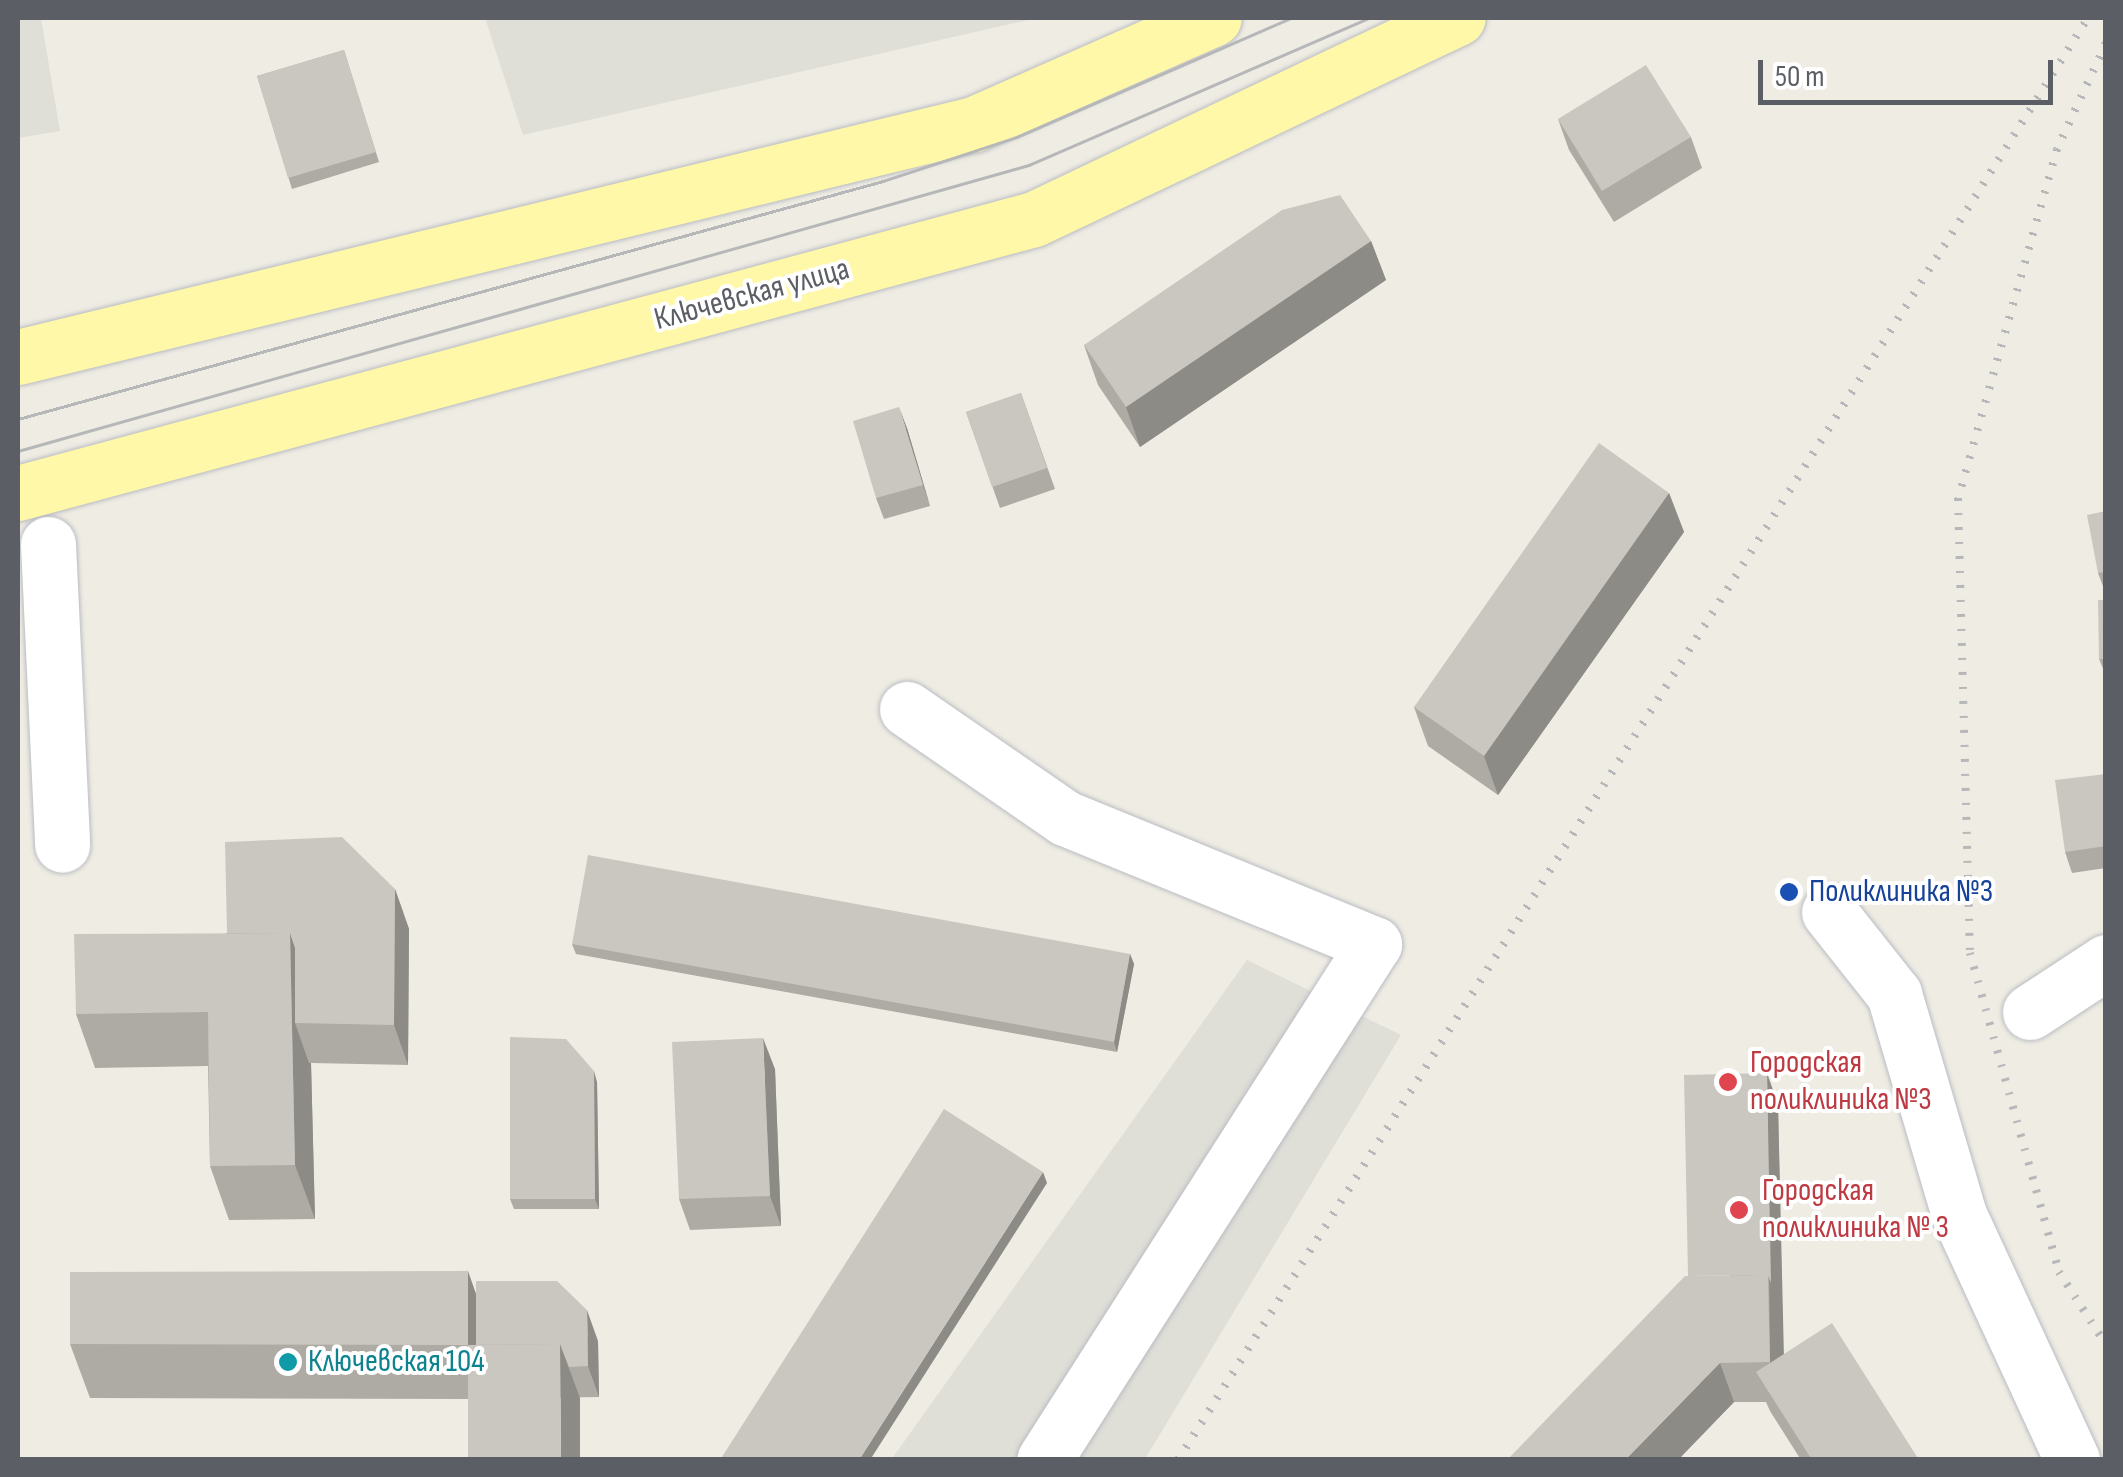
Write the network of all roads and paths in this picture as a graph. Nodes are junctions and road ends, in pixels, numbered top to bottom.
1 (1214, 18) edge
2 (1458, 18) edge
3 (18, 357) edge
4 (18, 494) edge
5 (48, 544) dead end
6 (907, 709) dead end
7 (62, 845) dead end
8 (1829, 912) dead end
9 (2106, 962) edge
10 (2030, 1012) dead end
11 (1044, 1460) edge
12 (2072, 1460) edge

1 - 3 main road
2 - 4 main road, Ключевская улица
5 - 7 street
6 - 11 street
8 - 12 street
9 - 10 street

